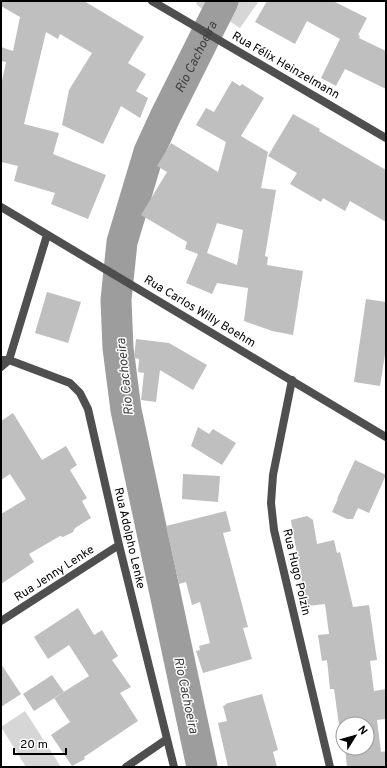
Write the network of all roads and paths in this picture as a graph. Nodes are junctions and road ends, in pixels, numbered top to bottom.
1 (152, 1) edge
2 (386, 138) edge
3 (1, 207) edge
4 (47, 235) junction
5 (5, 360) edge
6 (1, 367) edge
7 (292, 380) junction
8 (386, 437) edge
9 (119, 545) junction
10 (1, 621) edge
11 (167, 739) junction
12 (126, 767) edge
13 (174, 767) edge
14 (330, 767) edge

1 - 2 street, Rua Félix Heinzelmann
3 - 4 street, Rua Carlos Willy Boehm
4 - 5 street
4 - 7 street, Rua Carlos Willy Boehm
5 - 6 street
5 - 9 street, Rua Adolpho Lenke
7 - 8 street, Rua Carlos Willy Boehm
7 - 14 street, Rua Hugo Polzin
9 - 10 street, Rua Jenny Lenke
9 - 11 street, Rua Adolpho Lenke
11 - 12 street
11 - 13 street, Rua Adolpho Lenke

